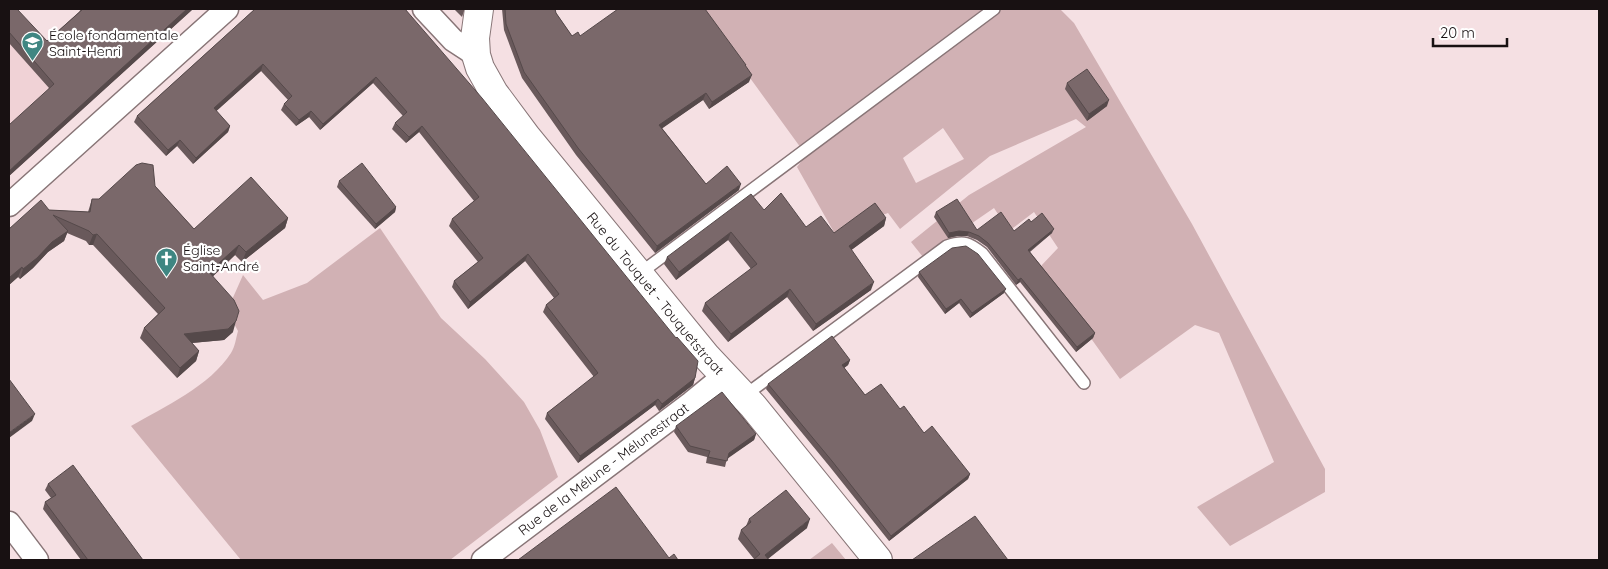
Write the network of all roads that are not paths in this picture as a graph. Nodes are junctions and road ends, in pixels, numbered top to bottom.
1 (227, 9) edge
2 (424, 9) edge
3 (479, 9) edge
4 (994, 9) edge
5 (476, 55) junction
6 (9, 205) edge
7 (639, 274) junction
8 (724, 376) junction
9 (1084, 383) dead end
10 (744, 396) junction
11 (9, 523) edge
12 (37, 560) edge
13 (484, 560) edge
14 (878, 560) edge

1 - 6 street
2 - 5 street
3 - 5 main road, Rue du Touquet - Touquetstraat
4 - 7 lane
5 - 7 main road, Rue du Touquet - Touquetstraat
7 - 8 main road, Rue du Touquet - Touquetstraat
8 - 10 main road, Rue du Touquet - Touquetstraat
8 - 13 street, Rue de la Mélune - Mélunestraat
9 - 10 lane
10 - 14 main road, Rue du Touquet - Touquetstraat
11 - 12 street

